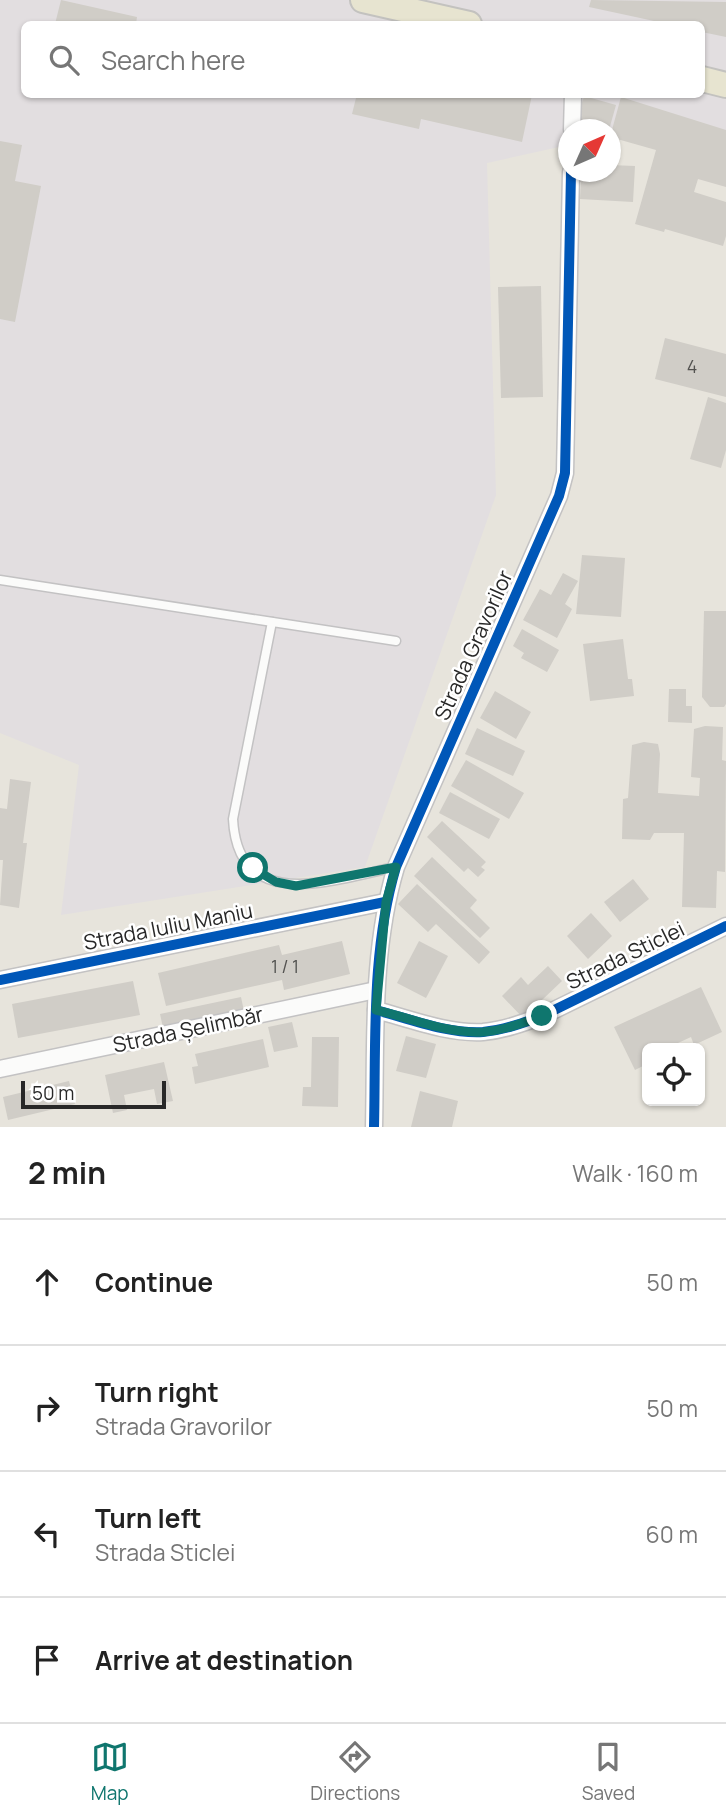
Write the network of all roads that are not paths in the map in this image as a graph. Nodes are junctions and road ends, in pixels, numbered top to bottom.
1 (363, 0) edge
2 (431, 7) edge
3 (462, 21) edge
4 (705, 80) edge
5 (726, 85) edge
6 (573, 98) edge
7 (572, 119) edge
8 (571, 182) edge
9 (0, 580) edge
10 (272, 622) junction
11 (396, 641) dead end
12 (396, 867) junction
13 (386, 902) junction
14 (726, 926) edge
15 (0, 980) edge
16 (376, 989) junction
17 (376, 1010) junction
18 (0, 1069) edge
19 (374, 1127) edge

1 - 2 main road
2 - 3 main road
4 - 5 main road
6 - 7 street
8 - 12 street, Strada Gravorilor
9 - 10 lane
10 - 11 lane
10 - 12 lane
12 - 13 street, Strada Gravorilor
13 - 15 street, Strada Iuliu Maniu
13 - 16 street, Strada Gravorilor
14 - 17 street, Strada Sticlei
16 - 17 street, Strada Gravorilor
16 - 18 street, Strada Șelimbăr
17 - 19 street, Strada Gravorilor

